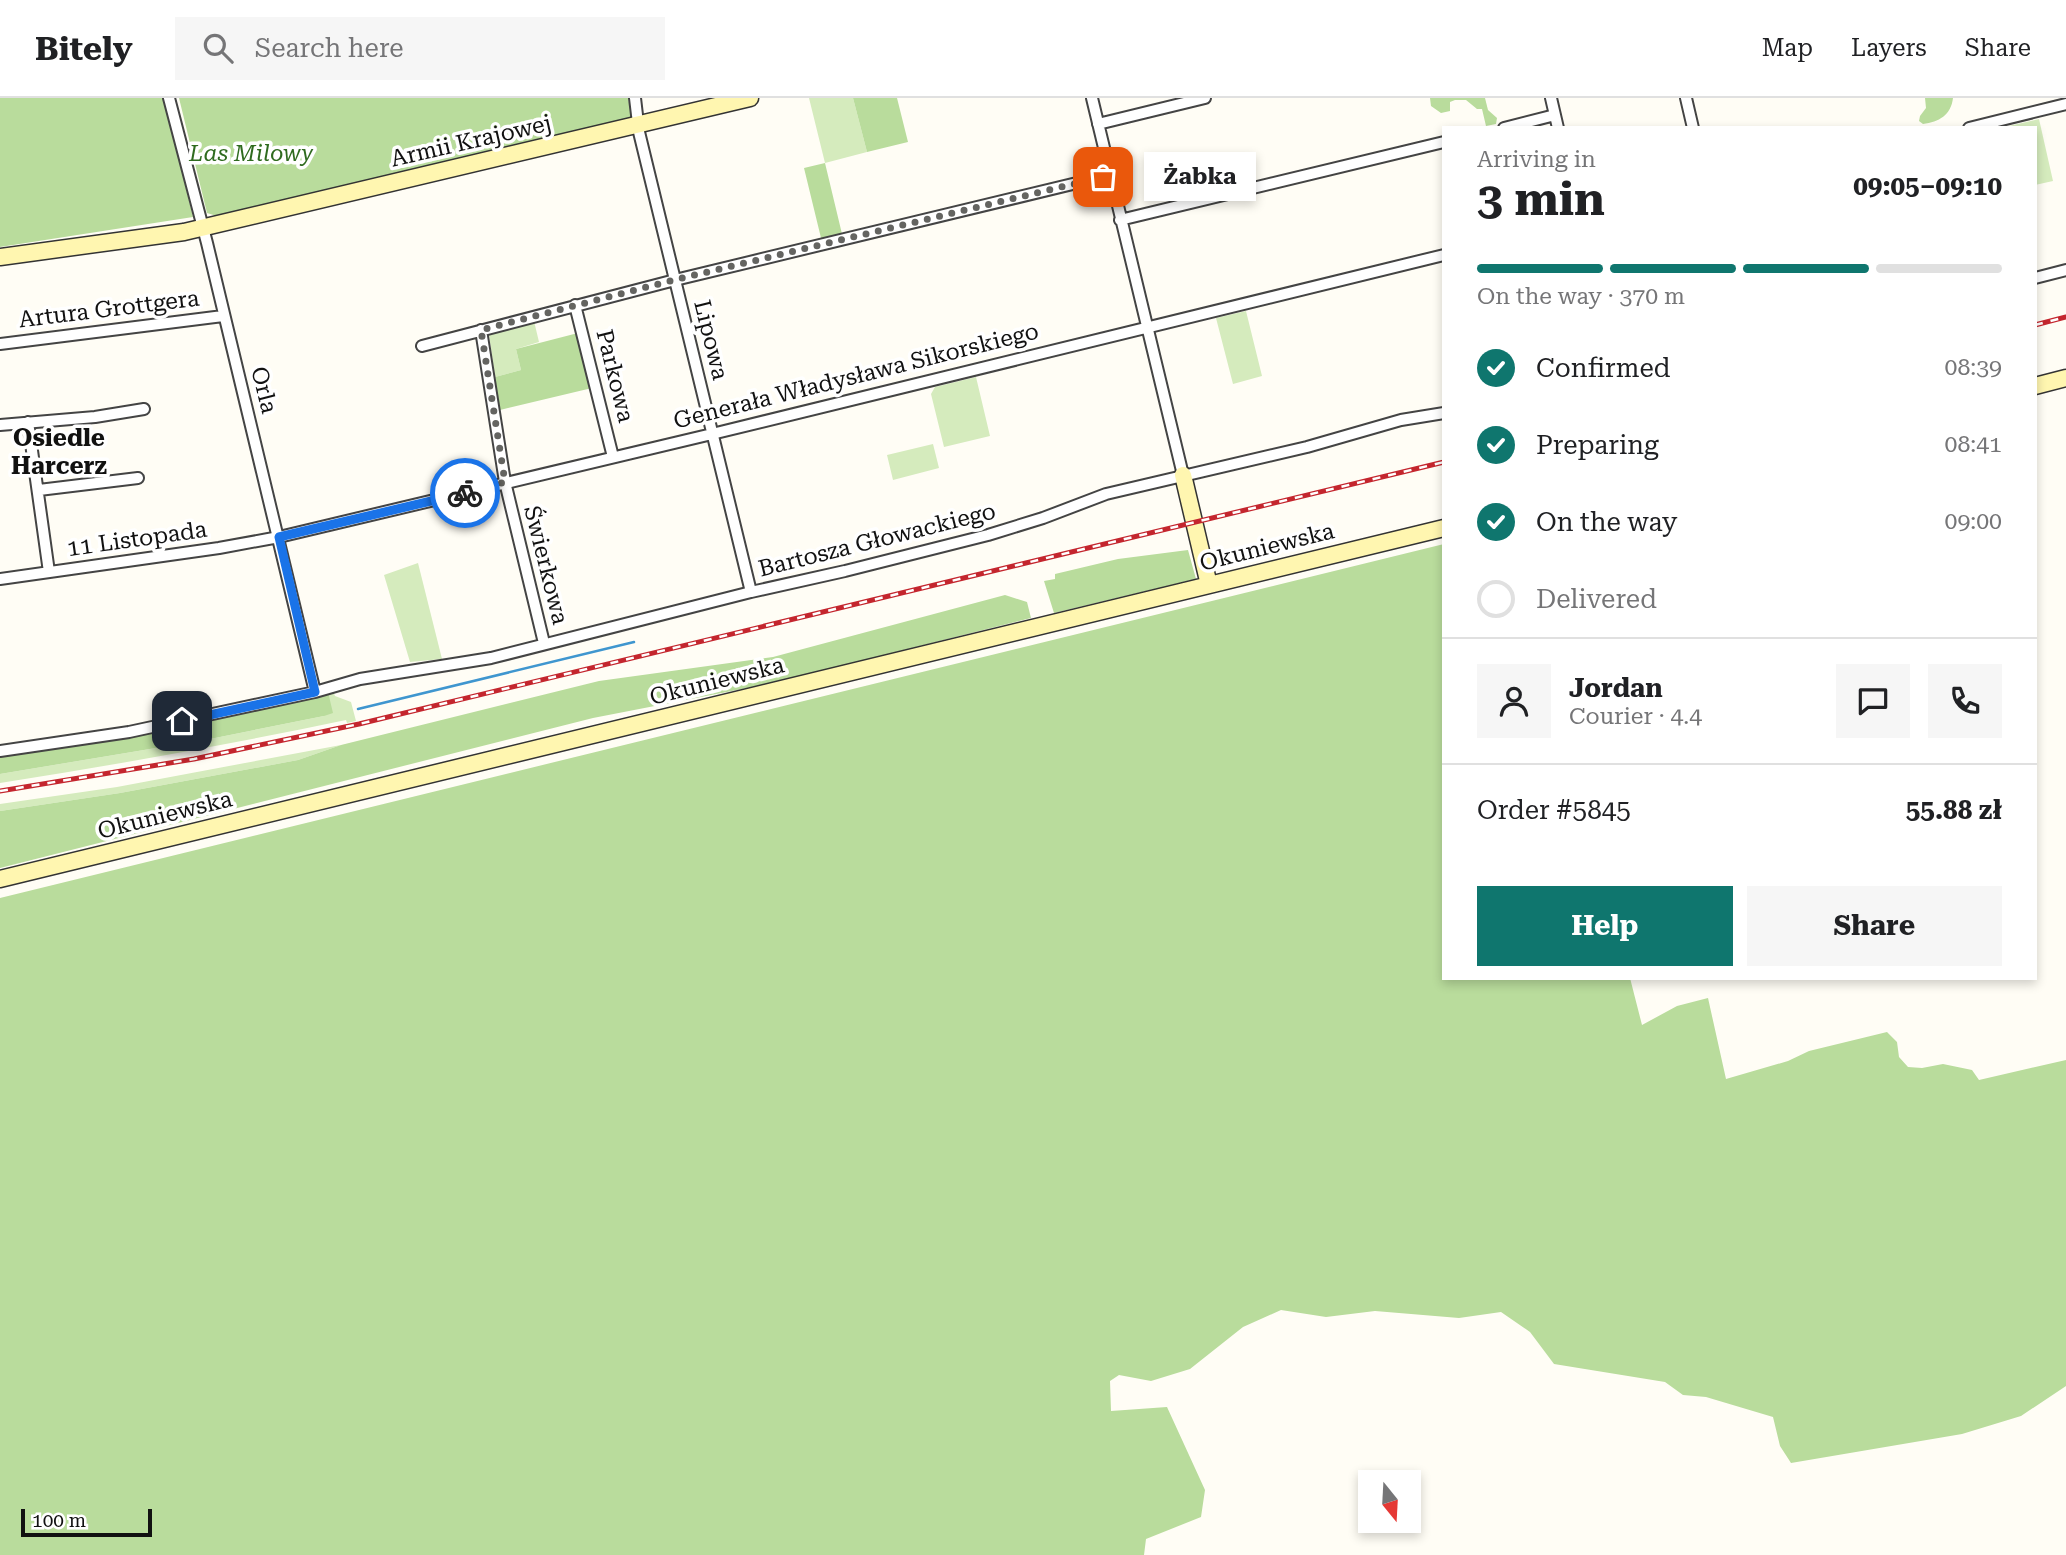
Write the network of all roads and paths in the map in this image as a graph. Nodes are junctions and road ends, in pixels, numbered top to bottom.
1 (169, 98) edge
2 (635, 98) edge
3 (750, 98) edge
4 (1091, 98) edge
5 (1205, 98) edge
6 (1551, 98) edge
7 (1686, 98) edge
8 (2066, 104) edge
9 (1555, 116) junction
10 (638, 124) junction
11 (1098, 124) junction
12 (1512, 126) edge
13 (1558, 126) edge
14 (1693, 126) edge
15 (1977, 126) edge
16 (1442, 142) edge
17 (1110, 175) junction
18 (1120, 220) junction
19 (203, 228) junction
20 (1442, 255) edge
21 (0, 257) edge
22 (2066, 270) edge
23 (2037, 277) edge
24 (674, 280) junction
25 (575, 305) junction
26 (223, 316) junction
27 (1146, 327) junction
28 (481, 330) junction
29 (0, 344) edge
30 (422, 346) dead end
31 (2066, 378) edge
32 (2037, 385) edge
33 (144, 409) dead end
34 (1442, 413) edge
35 (28, 422) junction
36 (0, 425) edge
37 (712, 434) junction
38 (613, 457) junction
39 (1183, 475) junction
40 (138, 478) dead end
41 (505, 482) junction
42 (38, 490) junction
43 (1442, 528) edge
44 (279, 537) junction
45 (49, 572) junction
46 (0, 579) edge
47 (1209, 585) junction
48 (751, 592) junction
49 (544, 643) junction
50 (315, 692) junction
51 (0, 751) edge
52 (0, 879) edge

1 - 19 street, Orla
2 - 10 street, Lipowa
3 - 10 main road, Armii Krajowej
4 - 11 street
5 - 11 street
6 - 9 street
7 - 14 street
8 - 15 street
9 - 12 street
9 - 13 street
10 - 19 main road, Armii Krajowej
10 - 24 street, Lipowa
11 - 17 street
16 - 18 street
17 - 18 street
17 - 24 street
18 - 27 street
19 - 21 main road, Armii Krajowej
19 - 26 street, Orla
20 - 27 street, Generała Władysława Sikorskiego
22 - 23 street
24 - 25 street
24 - 37 street, Lipowa
25 - 28 street
25 - 38 street, Parkowa
26 - 29 street, Artura Grottgera
26 - 44 street, Orla
27 - 37 street, Generała Władysława Sikorskiego
27 - 39 street
28 - 30 street
28 - 41 street, Świerkowa
31 - 32 main road
33 - 35 street
34 - 39 street, Bartosza Głowackiego
35 - 36 street
35 - 42 street
37 - 38 street, Generała Władysława Sikorskiego
37 - 48 street, Lipowa
38 - 41 street, Generała Władysława Sikorskiego
39 - 47 main road
39 - 48 street, Bartosza Głowackiego
40 - 42 street
41 - 44 street, Generała Władysława Sikorskiego
41 - 49 street, Świerkowa
42 - 45 street
43 - 47 main road, Okuniewska
44 - 45 street, 11 Listopada
44 - 50 street, Orla
45 - 46 street, 11 Listopada
47 - 52 main road, Okuniewska
48 - 49 street, Bartosza Głowackiego
49 - 50 street, Bartosza Głowackiego
50 - 51 street, Bartosza Głowackiego

